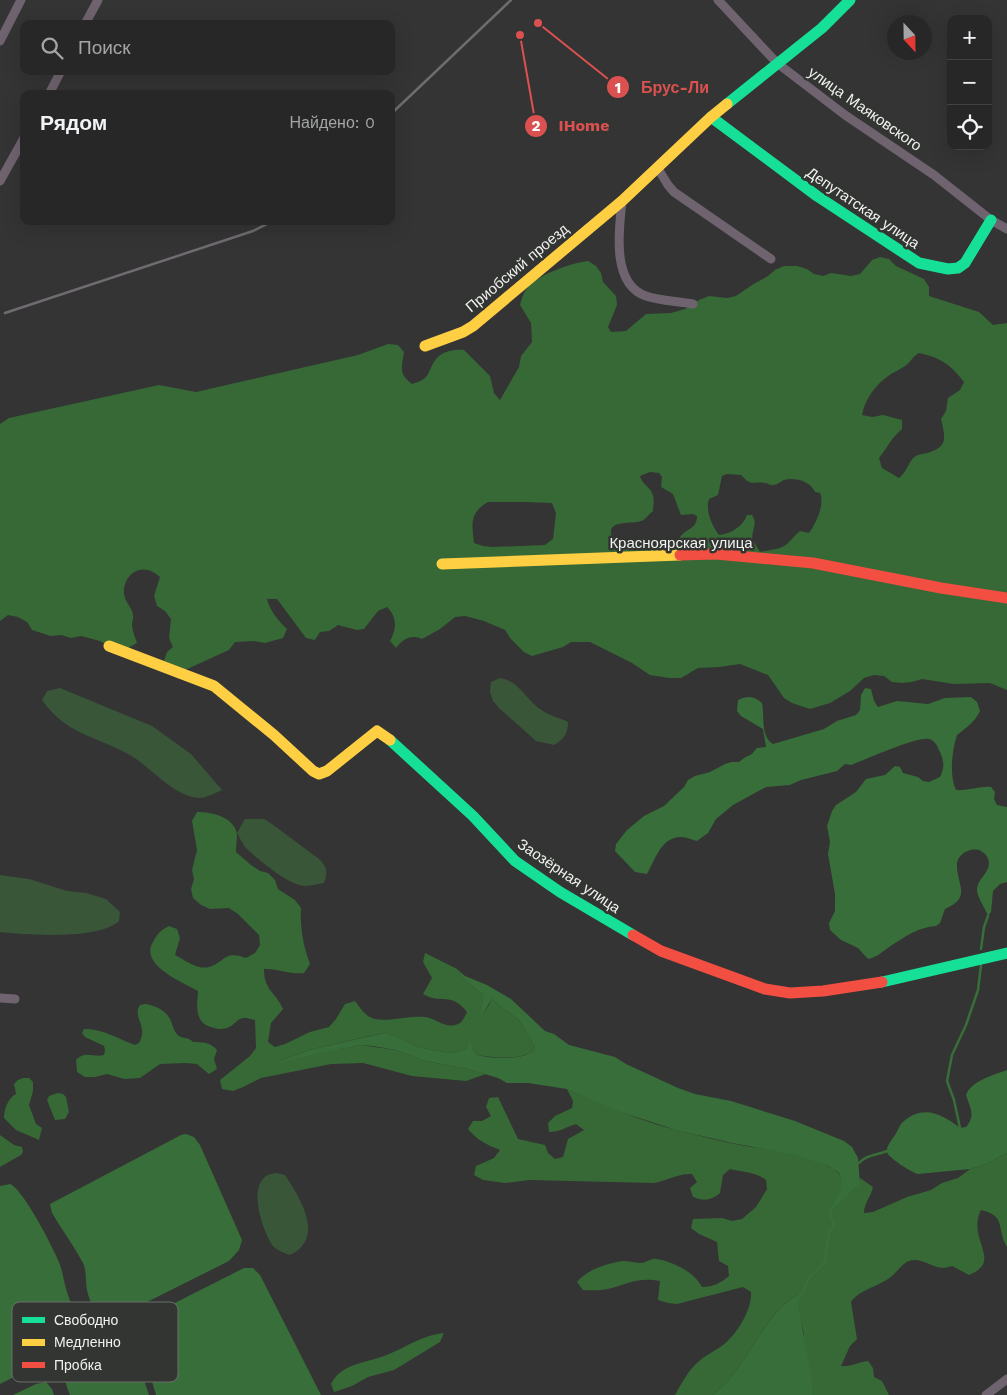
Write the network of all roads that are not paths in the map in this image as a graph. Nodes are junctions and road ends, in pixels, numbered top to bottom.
1 (21, 0) edge
2 (98, 0) edge
3 (718, 0) edge
4 (850, 0) edge
5 (88, 20) edge
6 (0, 41) edge
7 (777, 63) junction
8 (59, 75) edge
9 (51, 90) edge
10 (711, 117) junction
11 (20, 145) edge
12 (657, 166) junction
13 (0, 181) edge
14 (622, 201) junction
15 (991, 220) junction
16 (1007, 229) edge
17 (771, 259) dead end
18 (692, 304) dead end
19 (425, 346) dead end
20 (442, 564) dead end
21 (1007, 598) edge
22 (109, 646) dead end
23 (1007, 953) edge
24 (0, 998) edge
25 (15, 999) dead end
26 (1007, 1379) edge
27 (986, 1395) edge

1 - 6 street
2 - 5 street
3 - 7 street, улица Маяковского
4 - 7 street, Приобский проезд
7 - 10 street, Приобский проезд
7 - 15 street, улица Маяковского
8 - 9 street
10 - 12 street, Приобский проезд
10 - 15 street, Депутатская улица
11 - 13 street
12 - 14 street, Приобский проезд
12 - 17 street
14 - 18 street
14 - 19 street, Приобский проезд
15 - 16 street, улица Маяковского
20 - 21 street, Красноярская улица
22 - 23 street, Заозёрная улица
24 - 25 street
26 - 27 street

